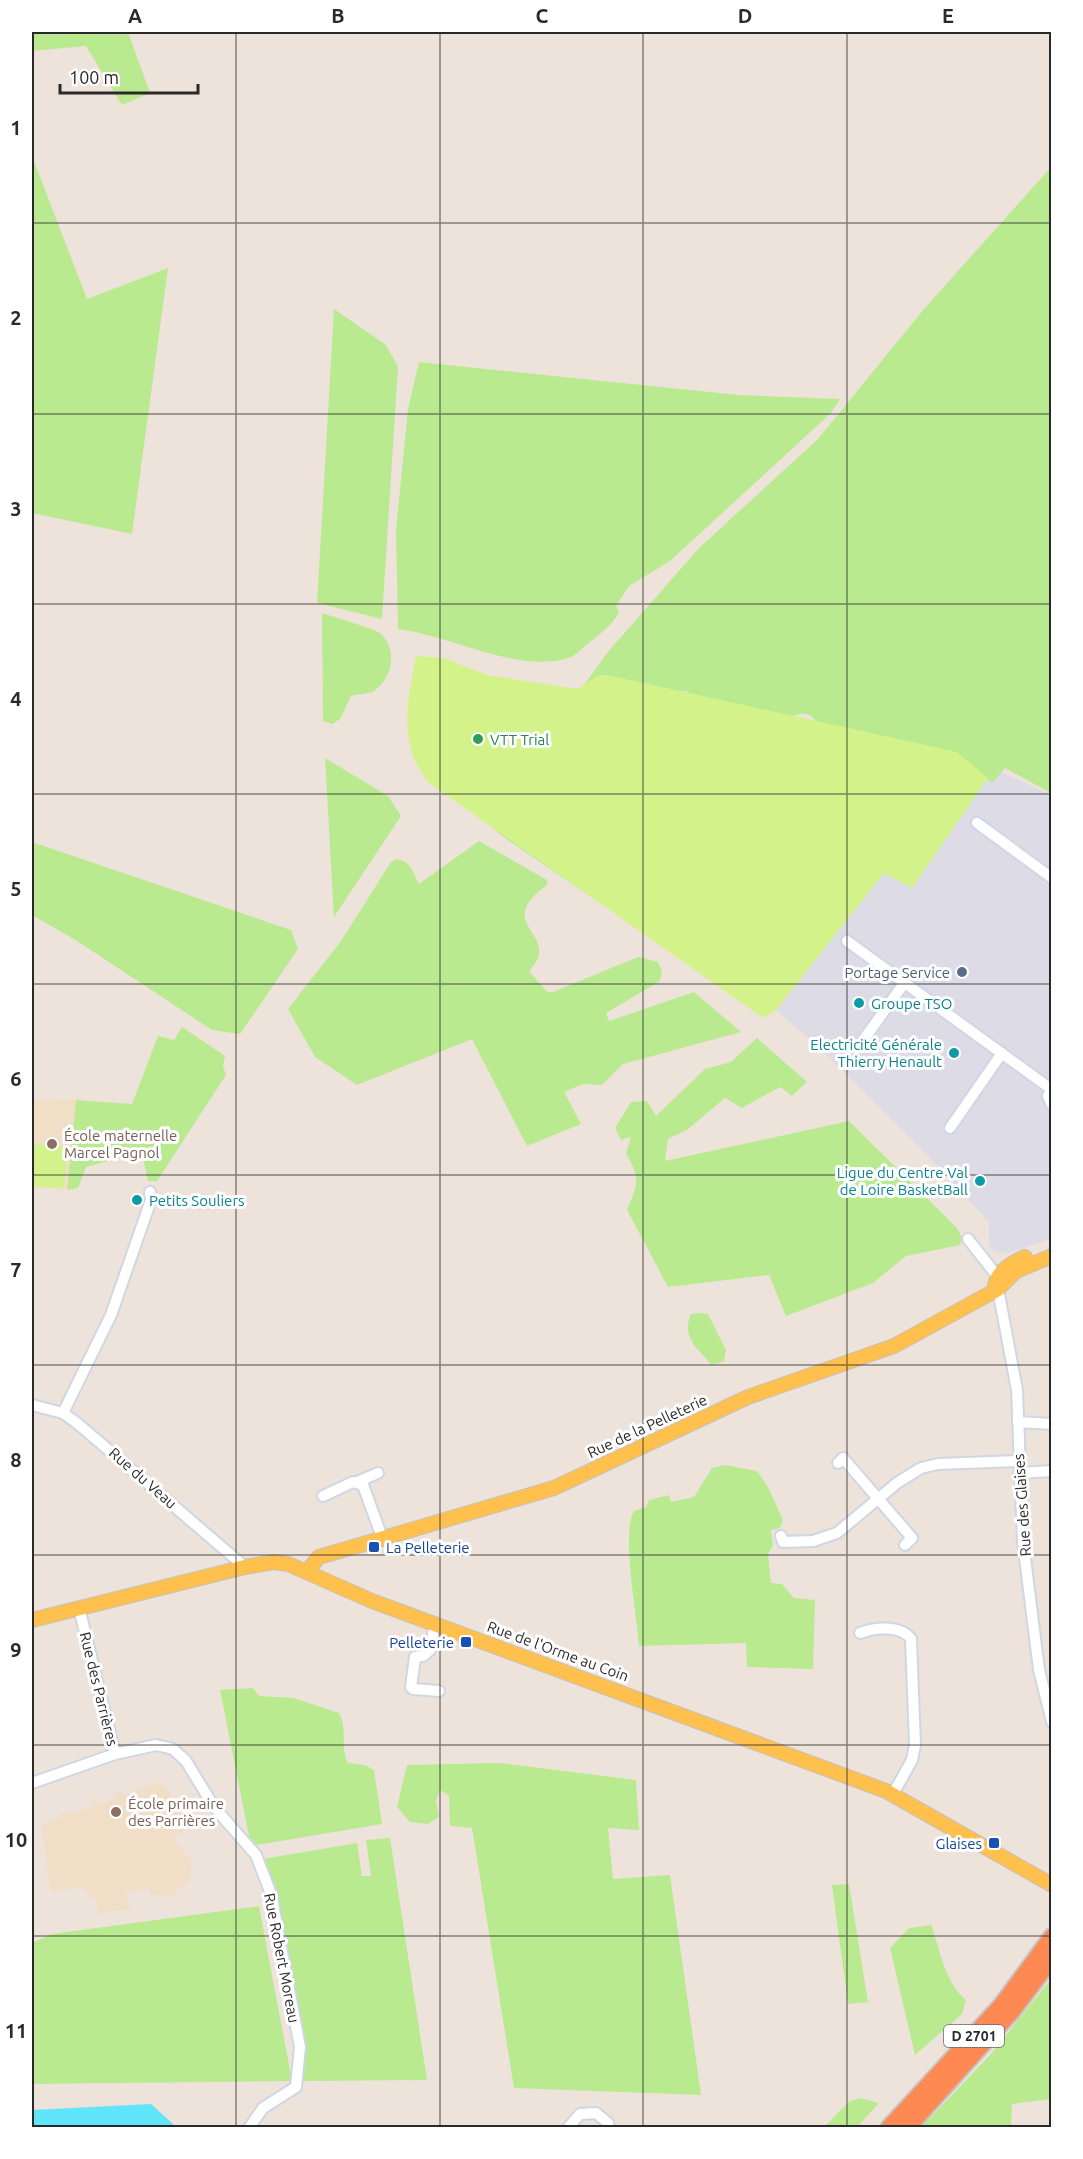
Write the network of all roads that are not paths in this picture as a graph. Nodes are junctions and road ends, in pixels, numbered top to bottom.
1 (977, 823) dead end
2 (1052, 878) edge
3 (847, 941) dead end
4 (905, 982) junction
5 (859, 1046) dead end
6 (1002, 1053) junction
7 (1051, 1089) edge
8 (1052, 1105) edge
9 (950, 1128) dead end
10 (150, 1192) dead end
11 (968, 1239) dead end
12 (1052, 1254) edge
13 (997, 1285) junction
14 (32, 1405) edge
15 (63, 1413) junction
16 (1018, 1422) junction
17 (1052, 1424) edge
18 (1018, 1461) junction
19 (838, 1463) dead end
20 (1052, 1471) edge
21 (378, 1473) dead end
22 (1018, 1473) junction
23 (357, 1482) junction
24 (323, 1496) dead end
25 (880, 1499) junction
26 (781, 1536) dead end
27 (383, 1540) junction
28 (905, 1545) dead end
29 (245, 1567) junction
30 (307, 1571) junction
31 (79, 1608) junction
32 (32, 1620) edge
33 (435, 1623) junction
34 (860, 1633) dead end
35 (1047, 1681) edge
36 (439, 1691) dead end
37 (1052, 1722) edge
38 (115, 1754) junction
39 (32, 1783) edge
40 (893, 1794) junction
41 (1052, 1885) edge
42 (1052, 1937) edge
43 (1052, 1958) edge
44 (249, 2127) edge
45 (568, 2127) edge
46 (609, 2127) edge
47 (890, 2127) edge
48 (908, 2127) edge

1 - 2 street
3 - 4 street
4 - 5 street
4 - 6 street
6 - 7 street
6 - 9 street
7 - 8 street
10 - 15 street
11 - 13 street
12 - 13 main road, Rue de la Pelleterie
13 - 16 street, Rue des Glaises
13 - 27 main road, Rue de la Pelleterie
14 - 15 street, Rue du Veau
15 - 29 street, Rue du Veau
16 - 17 street
16 - 18 street, Rue des Glaises
18 - 22 street, Rue des Glaises
18 - 25 street
19 - 25 street
20 - 22 street
21 - 23 street
22 - 35 street, Rue des Glaises
23 - 24 street
23 - 27 street
25 - 26 street
25 - 28 street
27 - 30 main road, Rue de la Pelleterie
29 - 30 main road, Rue de l'Orme au Coin
29 - 31 main road, Rue de l'Orme au Coin
30 - 33 main road, Rue de l'Orme au Coin
31 - 32 main road, Rue de l'Orme au Coin
31 - 38 street, Rue des Parrières
33 - 36 street
33 - 40 main road, Rue de l'Orme au Coin
34 - 40 street
35 - 37 street, Rue des Glaises
38 - 39 street, Rue des Parrières
38 - 44 street, Rue Robert Moreau
40 - 41 main road, Rue de l'Orme au Coin
42 - 47 highway, D 2701
43 - 48 highway, D 2701
45 - 46 street

